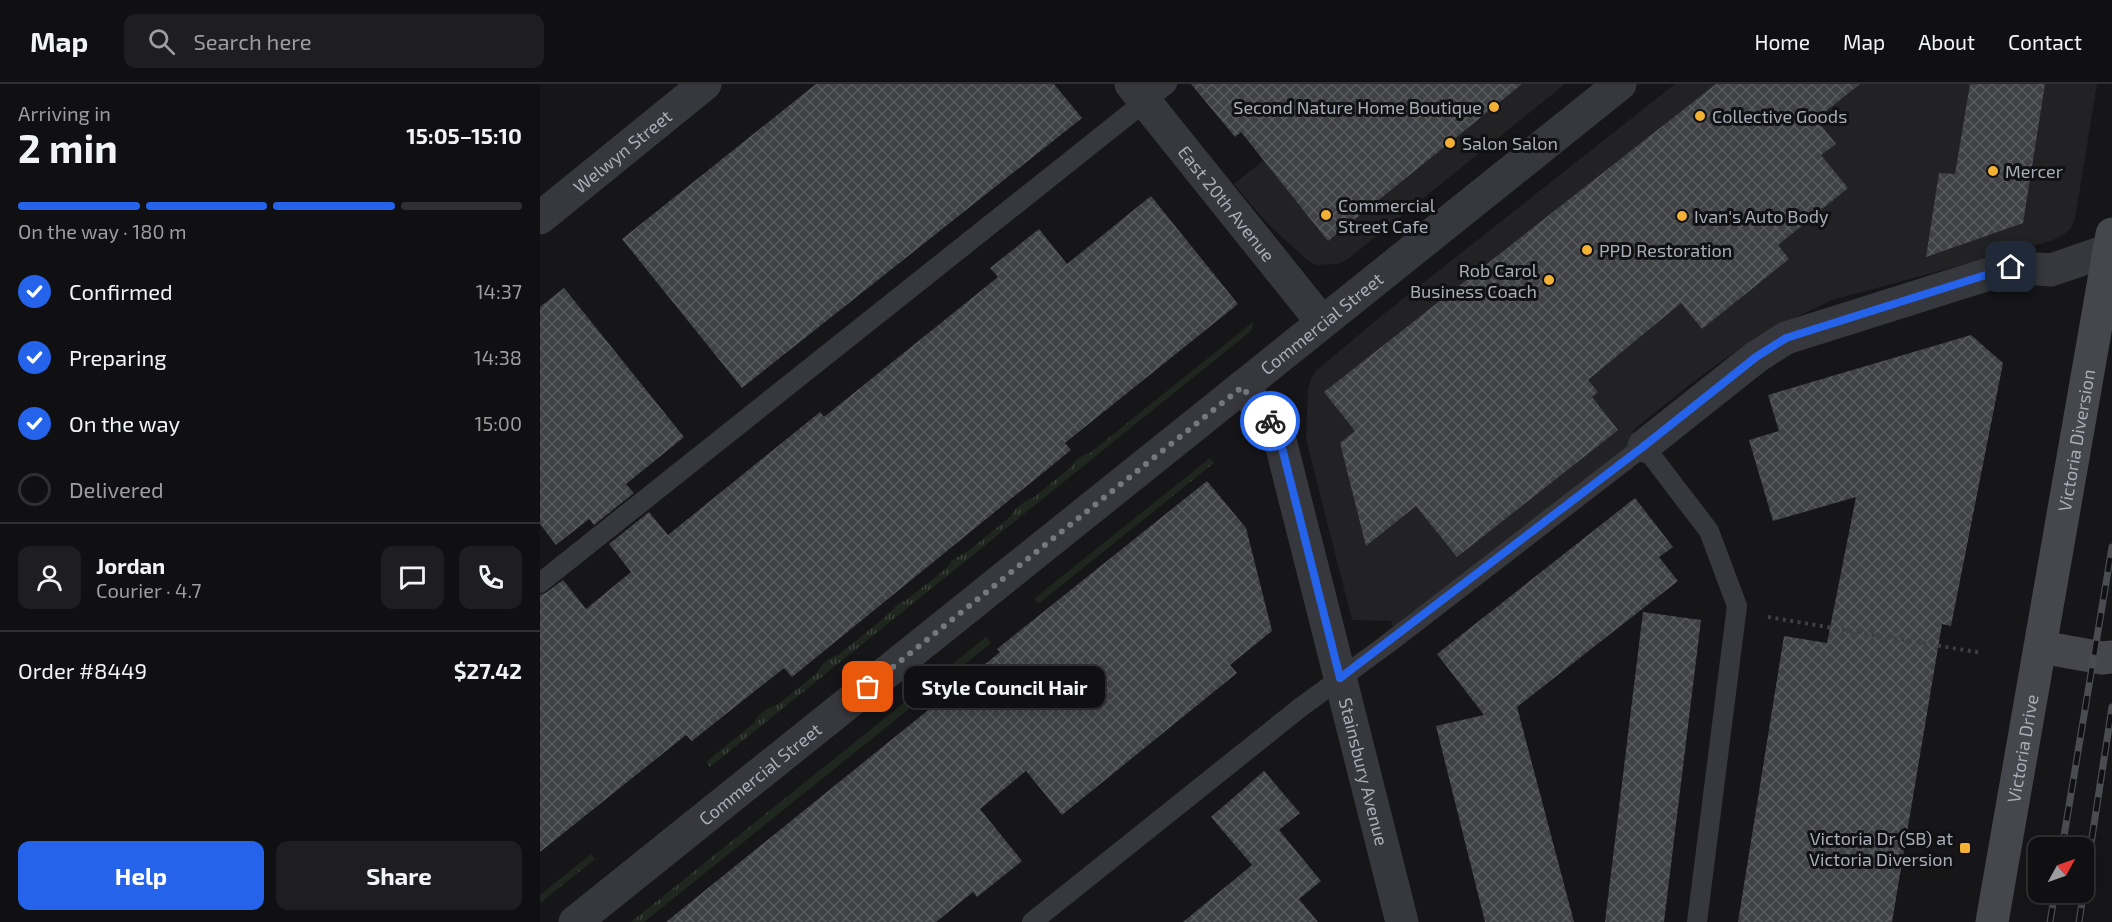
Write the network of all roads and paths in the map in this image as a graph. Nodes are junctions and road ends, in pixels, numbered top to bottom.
1 (705, 84) edge
2 (1620, 84) edge
3 (1148, 90) edge
4 (540, 218) edge
5 (2111, 244) edge
6 (1322, 322) junction
7 (1242, 387) junction
8 (1644, 446) junction
9 (540, 584) edge
10 (1768, 617) dead end
11 (2041, 647) junction
12 (1982, 654) dead end
13 (2112, 657) edge
14 (1340, 678) junction
15 (575, 922) edge
16 (1032, 922) edge
17 (1402, 922) edge
18 (1697, 922) edge
19 (1992, 922) edge

1 - 4 street, Welwyn Street
2 - 6 street, Commercial Street
3 - 6 street, East 20th Avenue
3 - 9 lane
5 - 8 street
5 - 11 street, Victoria Diversion
6 - 7 street, Commercial Street
7 - 14 street, Stainsbury Avenue
7 - 15 street, Commercial Street
8 - 14 lane
8 - 18 lane
10 - 12 path
11 - 13 street
11 - 19 street, Victoria Drive
14 - 16 lane
14 - 17 street, Stainsbury Avenue

